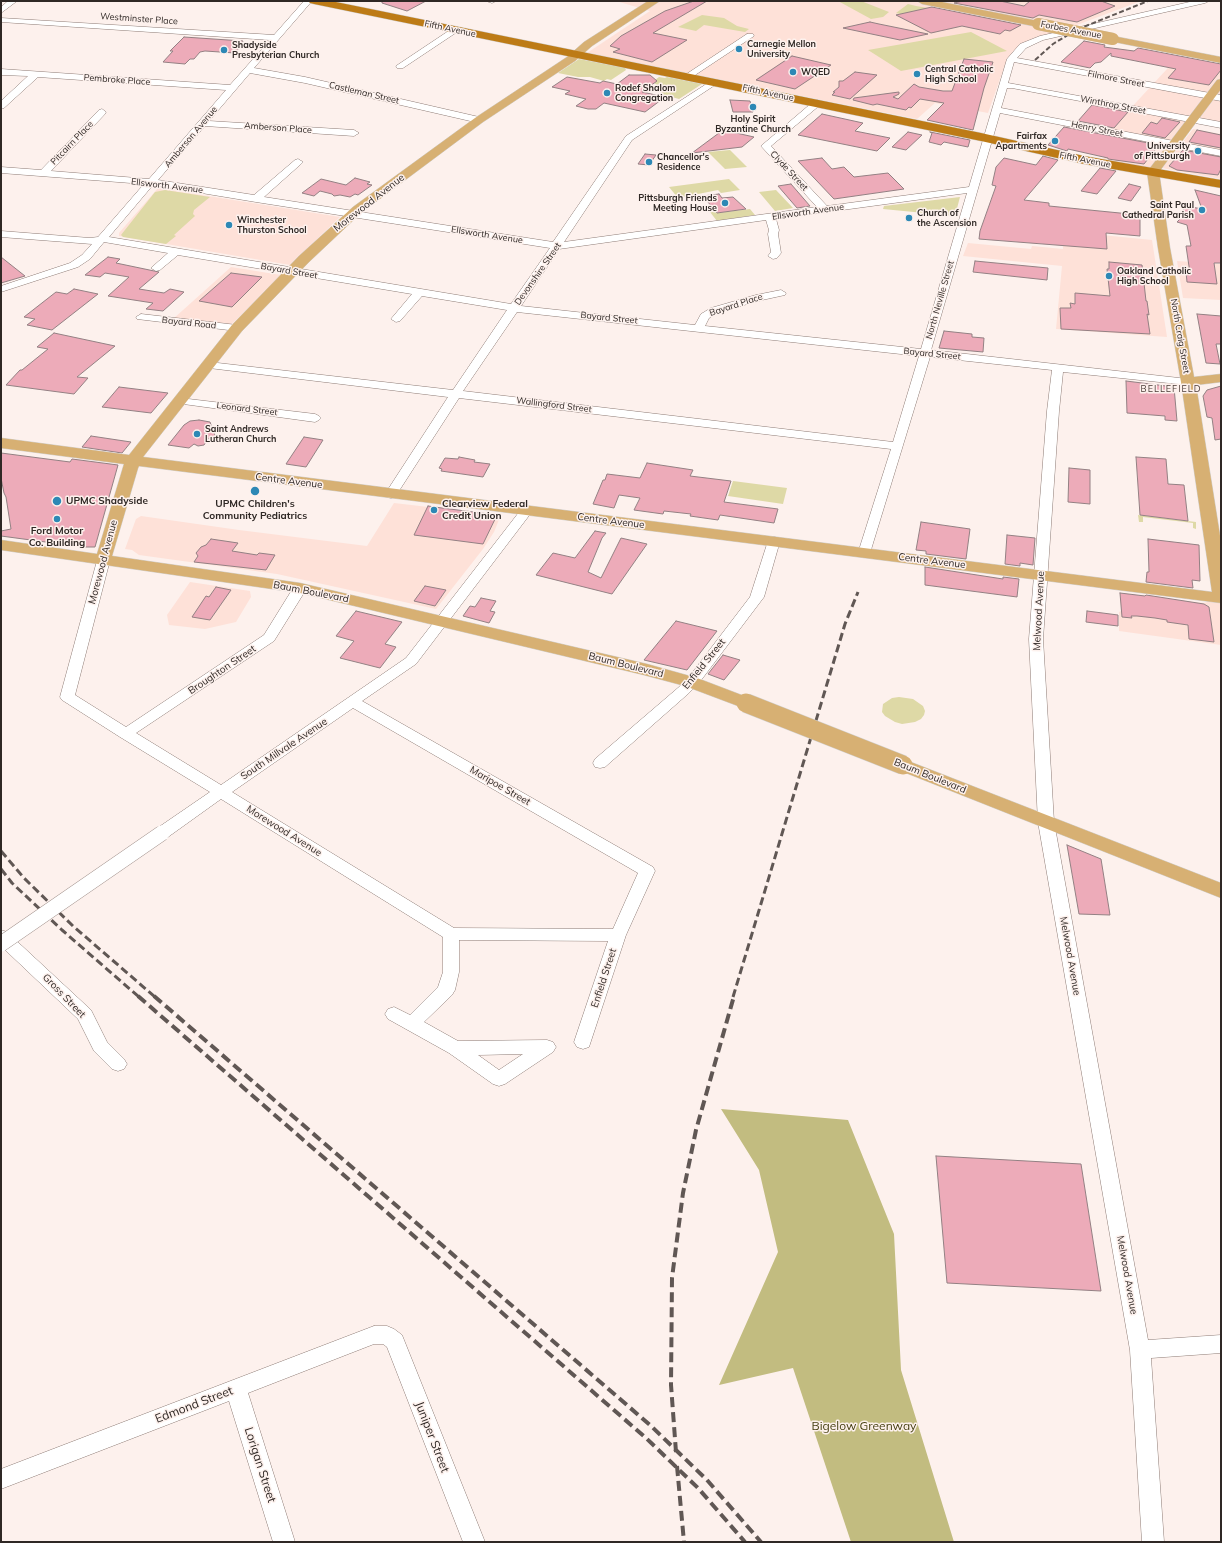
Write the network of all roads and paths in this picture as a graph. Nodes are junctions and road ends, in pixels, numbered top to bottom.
1 (13, 1) edge
2 (308, 1) edge
3 (314, 1) edge
4 (922, 1) edge
5 (1205, 1) edge
6 (650, 2) edge
7 (1, 11) edge
8 (1, 20) edge
9 (456, 30) junction
10 (750, 36) dead end
11 (276, 38) junction
12 (575, 54) junction
13 (1012, 59) junction
14 (1221, 60) edge
15 (400, 66) dead end
16 (249, 70) junction
17 (1, 72) edge
18 (36, 74) junction
19 (686, 77) junction
20 (714, 82) junction
21 (1221, 82) edge
22 (1004, 86) junction
23 (233, 88) junction
24 (1216, 97) edge
25 (817, 103) junction
26 (1, 106) edge
27 (997, 110) junction
28 (102, 112) dead end
29 (479, 120) junction
30 (1192, 120) junction
31 (203, 123) junction
32 (1221, 125) edge
33 (354, 133) dead end
34 (988, 138) junction
35 (1174, 144) junction
36 (1221, 153) edge
37 (298, 162) dead end
38 (1, 170) edge
39 (1153, 172) junction
40 (43, 174) junction
41 (152, 182) junction
42 (1221, 184) edge
43 (973, 189) junction
44 (256, 199) junction
45 (824, 209) junction
46 (353, 214) junction
47 (770, 217) junction
48 (1, 234) edge
49 (103, 239) junction
50 (557, 246) junction
51 (176, 252) junction
52 (773, 256) dead end
53 (156, 268) dead end
54 (293, 271) junction
55 (1, 289) edge
56 (419, 293) junction
57 (781, 293) dead end
58 (514, 308) junction
59 (141, 318) dead end
60 (396, 319) dead end
61 (237, 328) junction
62 (699, 328) junction
63 (925, 353) junction
64 (209, 365) junction
65 (1058, 367) junction
66 (1221, 378) edge
67 (1188, 382) junction
68 (456, 394) junction
69 (180, 401) junction
70 (315, 418) dead end
71 (1, 443) edge
72 (898, 446) junction
73 (133, 460) junction
74 (391, 494) junction
75 (527, 510) junction
76 (774, 541) junction
77 (6, 546) edge
78 (864, 553) junction
79 (103, 560) junction
80 (1040, 575) junction
81 (300, 588) junction
82 (1221, 596) edge
83 (442, 621) junction
84 (692, 682) junction
85 (352, 702) junction
86 (125, 734) junction
87 (600, 763) dead end
88 (221, 792) junction
89 (1046, 822) junction
90 (647, 871) joint
91 (1221, 891) edge
92 (451, 934) junction
93 (618, 935) junction
94 (1, 936) edge
95 (1, 944) edge
96 (394, 1014) dead end
97 (412, 1023) junction
98 (583, 1042) dead end
99 (455, 1048) dead end
100 (118, 1064) dead end
101 (387, 1334) joint
102 (1221, 1344) edge
103 (1140, 1350) junction
104 (236, 1389) junction
105 (1, 1479) edge
106 (284, 1542) edge
107 (474, 1542) edge
108 (1153, 1542) edge

1 - 7 street
2 - 11 street, Amberson Avenue
3 - 9 highway, Fifth Avenue
4 - 14 main road, Forbes Avenue, bridge
5 - 13 street
6 - 12 main road, Morewood Avenue
8 - 11 street, Westminster Place
9 - 12 highway, Fifth Avenue
9 - 15 street
10 - 19 street
11 - 16 street, Amberson Avenue
12 - 19 highway, Fifth Avenue
12 - 29 main road, Morewood Avenue
13 - 22 street, North Neville Street
13 - 24 street, Filmore Street
16 - 23 street, Amberson Avenue
16 - 29 street, Castleman Street
17 - 18 street, Pembroke Place
18 - 23 street, Pembroke Place
18 - 26 street
19 - 20 highway, Fifth Avenue
20 - 25 highway, Fifth Avenue
20 - 50 street, Devonshire Street
21 - 24 main road
22 - 27 street, North Neville Street
22 - 30 street, Winthrop Street
23 - 31 street, Amberson Avenue
24 - 30 main road
25 - 34 highway, Fifth Avenue
25 - 45 street, Clyde Street
27 - 34 street, North Neville Street
27 - 35 street, Henry Street
28 - 40 street, Pitcairn Place
29 - 46 main road, Morewood Avenue
30 - 32 street, Winthrop Street
30 - 35 main road
31 - 33 street, Amberson Place
31 - 41 street, Amberson Avenue
34 - 39 highway, Fifth Avenue
34 - 43 street, North Neville Street
35 - 36 street, Henry Street
35 - 39 main road
37 - 44 street
38 - 40 street, Ellsworth Avenue
39 - 42 highway, Fifth Avenue
39 - 67 main road, North Craig Street
40 - 41 street, Ellsworth Avenue
41 - 44 street, Ellsworth Avenue
41 - 49 street, Amberson Avenue
43 - 45 street, Ellsworth Avenue
43 - 63 street, North Neville Street
44 - 46 street, Ellsworth Avenue
45 - 47 street, Ellsworth Avenue
46 - 50 street, Ellsworth Avenue
46 - 54 main road, Morewood Avenue
47 - 50 street, Ellsworth Avenue
47 - 52 street
48 - 49 street, Bayard Street
49 - 51 street, Bayard Street
49 - 55 street, Amberson Avenue
50 - 58 street, Devonshire Street
51 - 53 street
51 - 54 street, Bayard Street
54 - 56 street, Bayard Street
54 - 61 main road, Morewood Avenue
56 - 58 street, Bayard Street
56 - 60 street
57 - 62 street, Bayard Place
58 - 62 street, Bayard Street
58 - 68 street, Devonshire Street
59 - 61 street, Bayard Road
61 - 64 main road, Morewood Avenue
62 - 63 street, Bayard Street
63 - 65 street, Bayard Street
63 - 72 street, North Neville Street
64 - 68 street, Wallingford Street
64 - 69 main road, Morewood Avenue
65 - 67 street, Bayard Street
65 - 80 street, Melwood Avenue
66 - 67 main road, Bayard Street
67 - 82 main road, North Craig Street
68 - 72 street, Wallingford Street
68 - 74 street, Devonshire Street
69 - 70 street, Leonard Street
69 - 73 main road, Morewood Avenue
71 - 73 main road, Centre Avenue
72 - 78 street, North Neville Street
73 - 74 main road, Centre Avenue
73 - 79 main road, Morewood Avenue
74 - 75 main road, Centre Avenue
75 - 76 main road, Centre Avenue
75 - 83 street, South Millvale Avenue
76 - 78 main road, Centre Avenue
76 - 84 street, Enfield Street
77 - 79 main road, Baum Boulevard
78 - 80 main road, Centre Avenue
79 - 81 main road, Baum Boulevard
79 - 86 street, Morewood Avenue
80 - 82 main road, Centre Avenue
80 - 89 street, Melwood Avenue
81 - 83 main road, Baum Boulevard
81 - 86 street, Broughton Street
83 - 84 main road, Baum Boulevard
83 - 85 street, South Millvale Avenue
84 - 87 street, Enfield Street
84 - 89 main road, Baum Boulevard, bridge
85 - 88 street, South Millvale Avenue
85 - 90 street, Maripoe Street
86 - 88 street, Morewood Avenue
88 - 92 street, Morewood Avenue
88 - 95 street, South Millvale Avenue, bridge
89 - 91 main road, Baum Boulevard
89 - 103 street, Melwood Avenue
90 - 93 street, Enfield Street
92 - 93 street
92 - 97 street
93 - 98 street, Enfield Street
94 - 100 street, Gross Street
96 - 97 street
97 - 99 street
101 - 104 street, Edmond Street
101 - 107 street, Juniper Street
102 - 103 street
103 - 108 street, Melwood Avenue
104 - 105 street, Edmond Street
104 - 106 street, Lorigan Street

